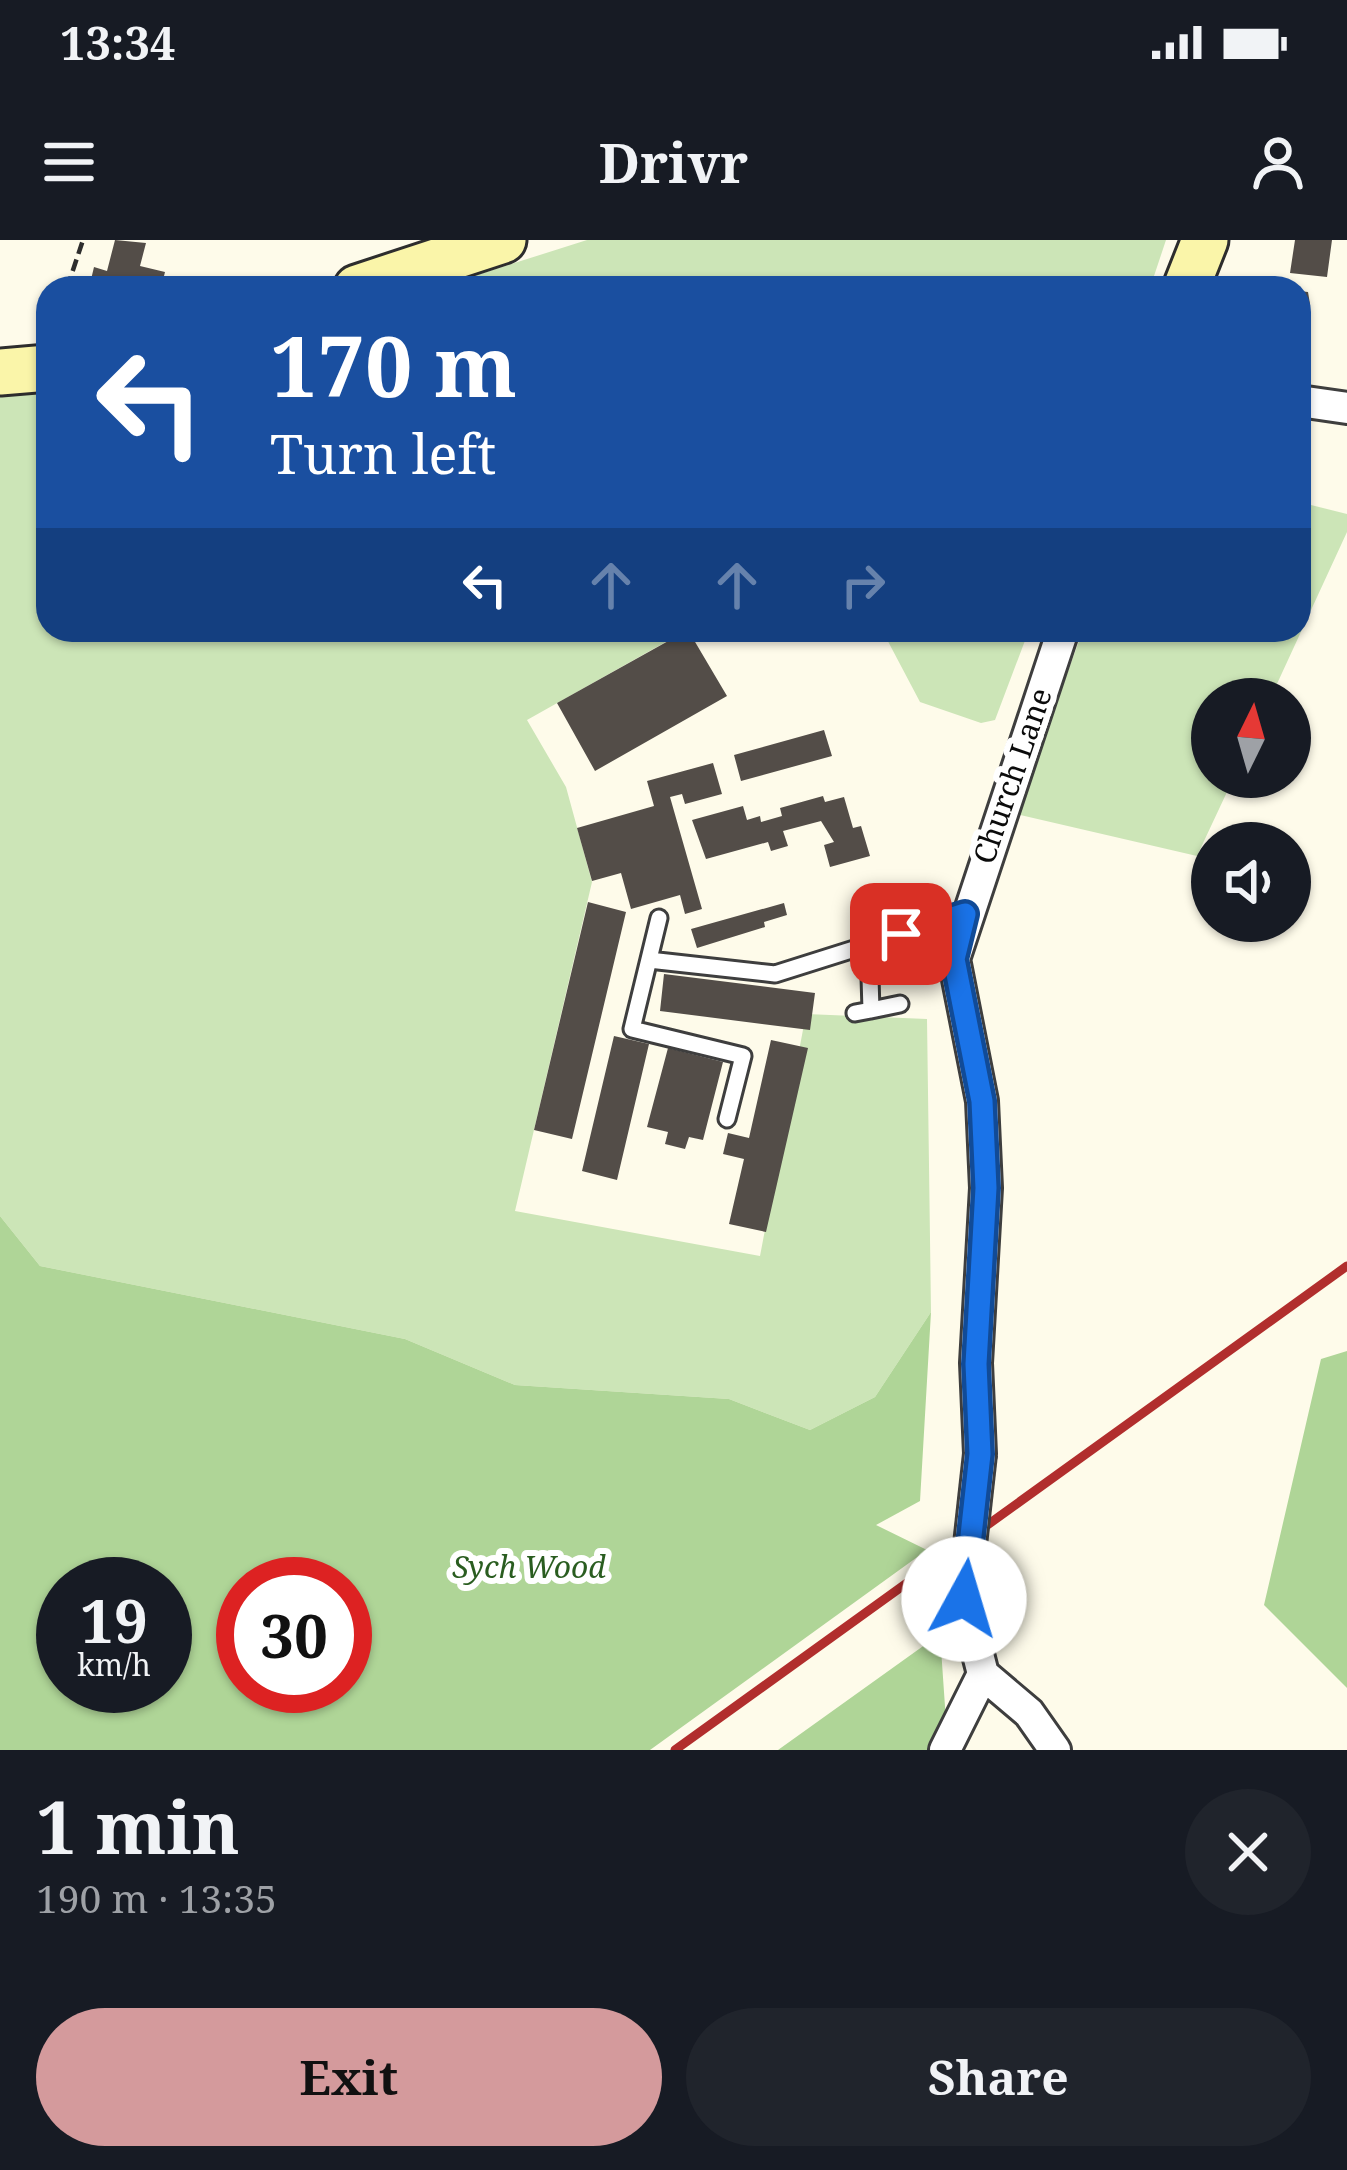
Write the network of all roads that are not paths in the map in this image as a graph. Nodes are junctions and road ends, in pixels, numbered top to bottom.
1 (503, 240) edge
2 (1205, 240) edge
3 (394, 276) edge
4 (1191, 276) edge
5 (36, 369) edge
6 (0, 372) edge
7 (1311, 403) edge
8 (1347, 408) edge
9 (1059, 642) edge
10 (965, 914) junction
11 (659, 918) dead end
12 (869, 945) junction
13 (649, 960) junction
14 (900, 1004) dead end
15 (727, 1119) dead end
16 (983, 1674) junction
17 (945, 1750) edge
18 (1055, 1750) edge

1 - 3 street
2 - 4 street
5 - 6 street
7 - 8 street
9 - 10 street, Church Lane
10 - 12 lane
10 - 16 street, Church Lane, bridge
11 - 13 lane
12 - 13 lane
12 - 14 lane
13 - 15 lane
16 - 17 street
16 - 18 street

